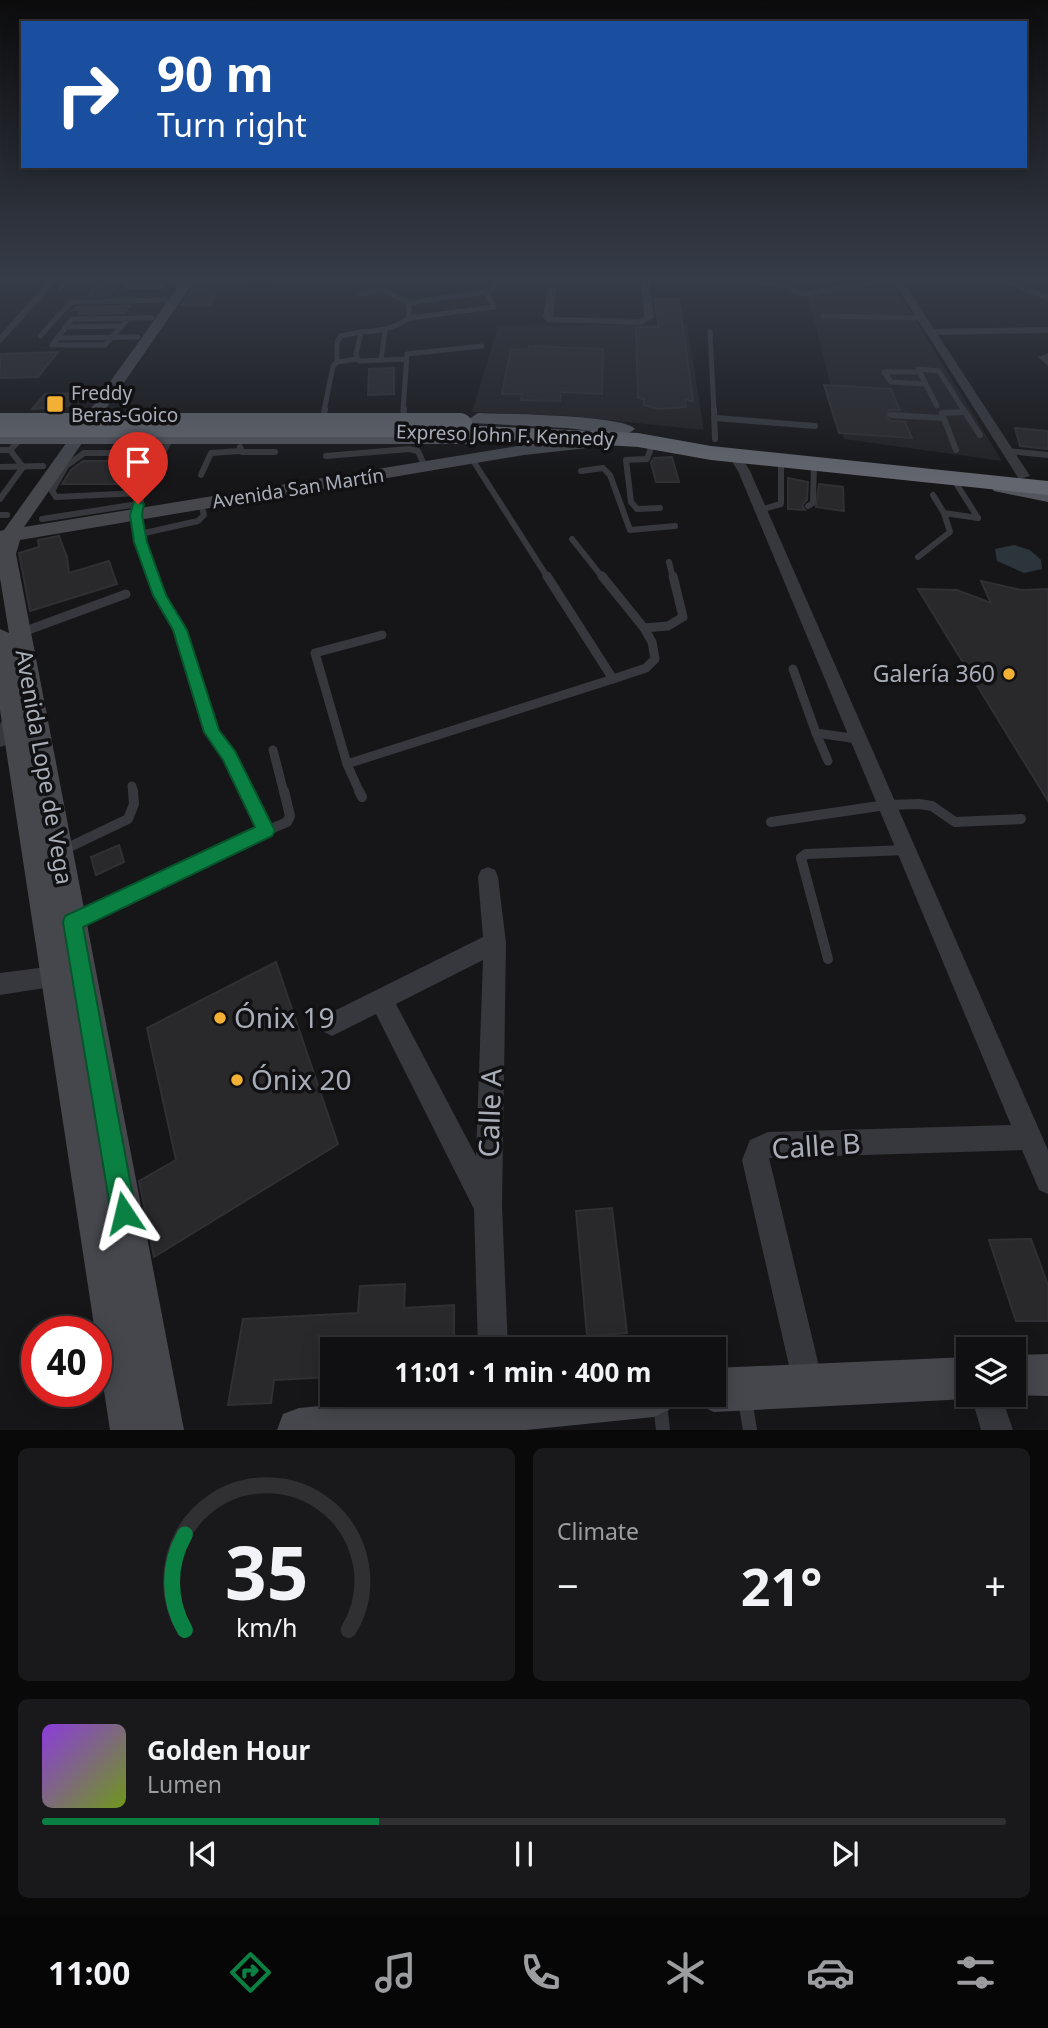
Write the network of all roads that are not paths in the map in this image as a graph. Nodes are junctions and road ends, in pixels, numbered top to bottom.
1 (132, 347) edge
2 (137, 347) edge
3 (338, 347) edge
4 (359, 347) edge
5 (383, 347) edge
6 (473, 347) edge
7 (711, 347) edge
8 (942, 347) edge
9 (1048, 356) edge
10 (357, 359) junction
11 (406, 359) junction
12 (381, 360) junction
13 (337, 362) junction
14 (1048, 363) edge
15 (919, 372) junction
16 (925, 384) junction
17 (959, 403) junction
18 (978, 403) junction
19 (937, 407) dead end
20 (964, 412) junction
21 (891, 415) dead end
22 (202, 417) junction
23 (323, 418) junction
24 (403, 418) junction
25 (943, 418) junction
26 (0, 421) edge
27 (815, 426) dead end
28 (459, 428) junction
29 (77, 429) junction
30 (626, 429) junction
31 (979, 435) dead end
32 (714, 437) junction
33 (6, 438) edge
34 (192, 438) junction
35 (597, 442) junction
36 (241, 444) junction
37 (166, 446) junction
38 (651, 448) junction
39 (0, 450) edge
40 (956, 450) dead end
41 (1008, 451) junction
42 (275, 452) dead end
43 (734, 455) junction
44 (1048, 455) edge
45 (326, 456) dead end
46 (472, 459) junction
47 (226, 460) dead end
48 (782, 460) junction
49 (814, 464) junction
50 (0, 467) edge
51 (425, 467) junction
52 (581, 471) dead end
53 (201, 475) dead end
54 (1024, 476) junction
55 (1048, 478) edge
56 (962, 481) junction
57 (40, 487) junction
58 (1048, 488) edge
59 (140, 493) junction
60 (933, 495) dead end
61 (1048, 496) edge
62 (201, 504) junction
63 (808, 506) dead end
64 (660, 508) dead end
65 (137, 509) junction
66 (760, 510) junction
67 (944, 513) junction
68 (3, 521) edge
69 (676, 526) dead end
70 (140, 534) junction
71 (572, 539) dead end
72 (918, 557) dead end
73 (669, 562) dead end
74 (126, 594) dead end
75 (644, 628) junction
76 (10, 635) edge
77 (382, 635) dead end
78 (793, 669) dead end
79 (613, 679) junction
80 (12, 722) edge
81 (816, 733) junction
82 (858, 739) junction
83 (272, 750) dead end
84 (828, 761) dead end
85 (347, 764) junction
86 (132, 786) dead end
87 (362, 797) dead end
88 (886, 805) junction
89 (1021, 819) dead end
90 (771, 822) dead end
91 (266, 831) junction
92 (906, 850) junction
93 (60, 852) junction
94 (488, 877) dead end
95 (72, 922) junction
96 (495, 943) junction
97 (828, 959) dead end
98 (70, 974) junction
99 (0, 984) edge
100 (382, 1001) junction
101 (332, 1024) dead end
102 (1029, 1137) junction
103 (1048, 1181) edge
104 (488, 1206) junction
105 (493, 1337) edge
106 (1048, 1375) edge
107 (1026, 1376) edge
108 (956, 1378) edge
109 (808, 1384) junction
110 (728, 1389) edge
111 (472, 1407) edge
112 (659, 1407) edge
113 (990, 1407) edge
114 (390, 1425) edge
115 (132, 1430) edge
116 (162, 1430) edge
117 (299, 1430) edge
118 (663, 1430) edge
119 (750, 1430) edge
120 (997, 1430) edge

1 - 29 street
2 - 29 street
3 - 13 lane
4 - 10 lane
5 - 12 lane
6 - 11 lane
7 - 32 lane
8 - 18 street
9 - 14 street
10 - 12 lane
10 - 13 lane
11 - 12 lane
11 - 24 lane
13 - 23 lane
15 - 16 lane
15 - 16 lane
15 - 17 lane
16 - 19 lane
17 - 18 lane
17 - 20 lane
18 - 41 street
20 - 25 lane
20 - 31 lane
21 - 25 lane
22 - 23 main road
22 - 29 main road
22 - 34 main road
23 - 24 main road
24 - 30 main road
25 - 40 lane
26 - 28 highway, Expreso John F. Kennedy, bridge
26 - 29 main road
26 - 33 main road
27 - 32 lane
28 - 30 highway, Expreso John F. Kennedy
28 - 32 highway, Expreso John F. Kennedy
28 - 33 highway, Expreso John F. Kennedy
29 - 33 main road
29 - 37 main road
29 - 57 street
30 - 32 highway, Expreso John F. Kennedy
32 - 38 main road
32 - 43 highway, Expreso John F. Kennedy
32 - 54 highway, Expreso John F. Kennedy
33 - 39 lane
33 - 57 lane
34 - 36 main road
34 - 37 main road
35 - 36 main road
35 - 38 main road
35 - 46 street, Avenida San Martín
36 - 42 lane
36 - 47 lane
36 - 53 lane
37 - 57 lane
37 - 59 lane
38 - 64 lane
41 - 44 lane
41 - 54 street
43 - 48 highway, Expreso John F. Kennedy
43 - 66 street
45 - 51 lane
46 - 51 street, Avenida San Martín
46 - 79 lane
48 - 49 highway, Expreso John F. Kennedy
48 - 66 lane
49 - 56 highway, Expreso John F. Kennedy
49 - 63 lane
50 - 57 lane
51 - 62 street, Avenida San Martín
52 - 69 lane
54 - 55 highway, Expreso John F. Kennedy
56 - 58 highway, Expreso John F. Kennedy
56 - 61 main road
56 - 67 lane
57 - 59 lane
57 - 65 lane
57 - 68 street
59 - 65 lane
60 - 67 lane
62 - 65 street, Avenida San Martín
62 - 70 lane
65 - 68 street, Avenida San Martín
65 - 70 lane
66 - 82 street
67 - 72 lane
68 - 76 street, Avenida Lope de Vega
70 - 91 lane
71 - 75 lane
73 - 75 lane
74 - 76 lane
75 - 79 lane
76 - 80 street, Avenida Lope de Vega
77 - 85 lane
78 - 81 lane
79 - 85 lane
80 - 93 street, Avenida Lope de Vega
80 - 98 street, Avenida Lope de Vega
81 - 82 lane
81 - 84 lane
82 - 88 street
83 - 91 lane
85 - 87 lane
86 - 93 lane
88 - 89 lane
88 - 90 lane
88 - 92 street
91 - 95 lane
92 - 97 lane
92 - 102 street
93 - 95 street, Avenida Lope de Vega
94 - 96 street, Calle A
95 - 98 street, Avenida Lope de Vega
96 - 100 street
96 - 104 street, Calle A
98 - 99 street
98 - 115 street, Avenida Lope de Vega
98 - 116 street, Avenida Lope de Vega
100 - 101 street
100 - 104 street
102 - 103 street
102 - 109 street, Calle B
104 - 105 street, Calle A
106 - 107 street
108 - 109 street
109 - 110 street
110 - 119 lane
111 - 114 street
112 - 118 lane
113 - 120 street
114 - 117 street

